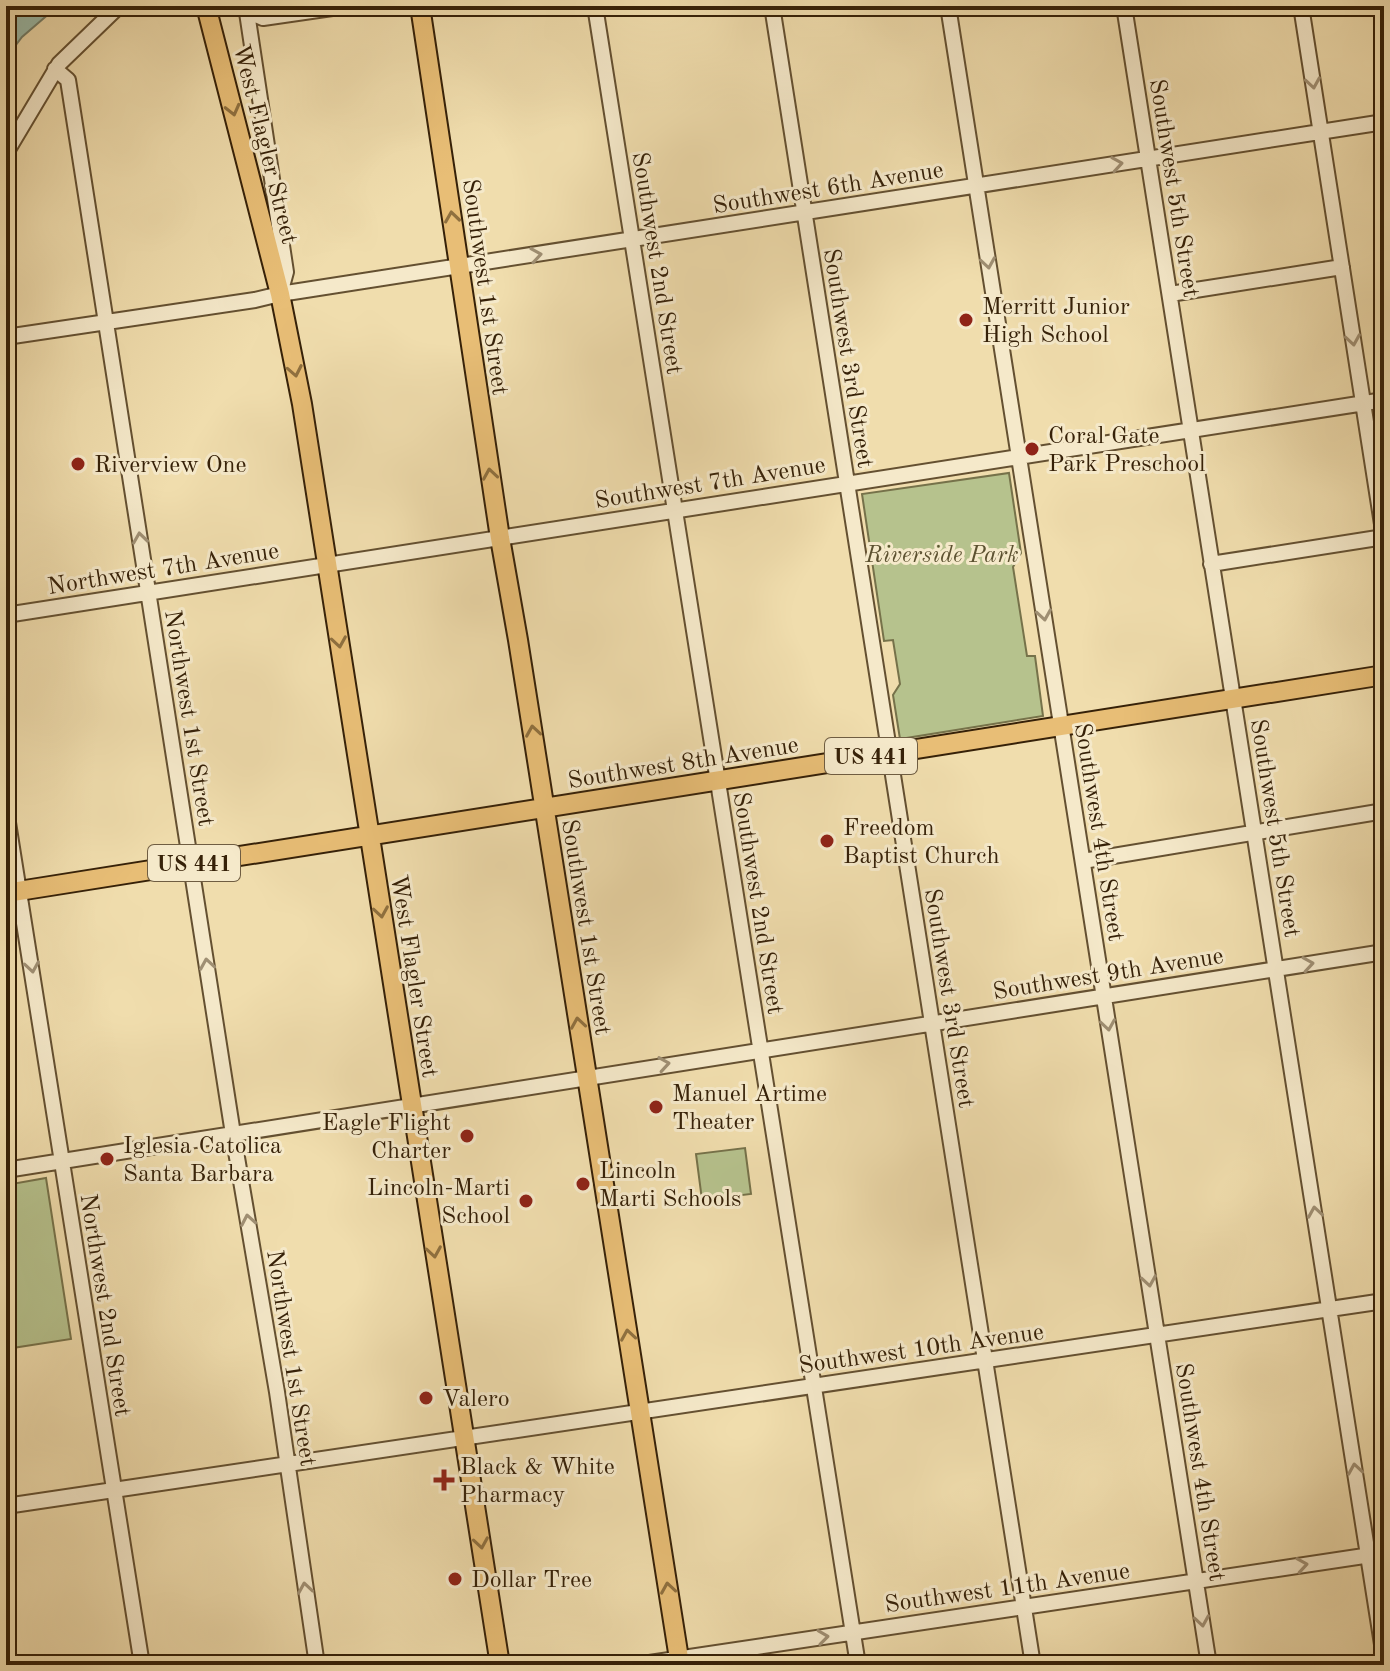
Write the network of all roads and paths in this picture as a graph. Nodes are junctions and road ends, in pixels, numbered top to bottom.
1 (119, 6) edge
2 (206, 6) edge
3 (346, 6) edge
4 (420, 6) edge
5 (595, 6) edge
6 (772, 6) edge
7 (948, 6) edge
8 (1124, 6) edge
9 (1301, 6) edge
10 (246, 8) edge
11 (55, 69) junction
12 (1384, 122) edge
13 (1321, 132) junction
14 (6, 153) edge
15 (1148, 159) junction
16 (976, 186) junction
17 (805, 213) junction
18 (632, 239) junction
19 (459, 266) junction
20 (1342, 267) junction
21 (280, 294) junction
22 (1170, 294) junction
23 (105, 321) junction
24 (6, 337) edge
25 (1384, 400) edge
26 (1363, 403) junction
27 (1191, 429) junction
28 (1019, 457) junction
29 (846, 483) junction
30 (674, 509) junction
31 (1384, 537) edge
32 (500, 538) junction
33 (1211, 564) junction
34 (327, 565) junction
35 (148, 593) junction
36 (6, 615) edge
37 (1384, 675) edge
38 (1233, 699) junction
39 (1061, 726) junction
40 (889, 753) junction
41 (717, 781) junction
42 (545, 808) junction
43 (6, 810) edge
44 (1384, 811) edge
45 (1255, 833) junction
46 (368, 835) junction
47 (1083, 861) junction
48 (192, 863) junction
49 (12, 892) edge
50 (1384, 952) edge
51 (1276, 969) junction
52 (1104, 996) junction
53 (931, 1023) junction
54 (760, 1050) junction
55 (587, 1077) junction
56 (411, 1106) junction
57 (233, 1134) junction
58 (61, 1161) junction
59 (6, 1170) edge
60 (1384, 1301) edge
61 (1331, 1309) junction
62 (1158, 1335) junction
63 (985, 1361) junction
64 (814, 1386) junction
65 (640, 1412) junction
66 (464, 1438) junction
67 (287, 1464) junction
68 (113, 1490) junction
69 (6, 1506) edge
70 (1384, 1553) edge
71 (1368, 1555) junction
72 (1196, 1581) junction
73 (1024, 1607) junction
74 (853, 1633) junction
75 (1384, 1657) edge
76 (679, 1662) edge
77 (142, 1665) edge
78 (317, 1665) edge
79 (500, 1665) edge
80 (636, 1665) edge
81 (858, 1665) edge
82 (1033, 1665) edge
83 (1209, 1665) edge

1 - 11 street
2 -> 21 main road, West Flagler Street
3 - 10 street
19 -> 4 main road, Southwest 1st Street
5 - 18 street, Southwest 2nd Street
6 - 17 street, Southwest 3rd Street
7 - 16 street, Southwest 4th Street
8 - 15 street, Southwest 5th Street
9 -> 13 street
10 - 21 street, West Flagler Street
11 - 14 street
11 - 23 street, Northwest 1st Street
12 - 13 street, Southwest 6th Avenue
13 - 15 street, Southwest 6th Avenue
13 - 20 street
16 -> 15 street, Southwest 6th Avenue
15 - 22 street, Southwest 5th Street
16 - 17 street, Southwest 6th Avenue
16 -> 28 street, Southwest 4th Street
17 - 18 street, Southwest 6th Avenue
17 - 29 street, Southwest 3rd Street
19 -> 18 street, Southwest 6th Avenue
18 - 30 street, Southwest 2nd Street
19 - 21 street, Southwest 6th Avenue
32 -> 19 main road, Southwest 1st Street
20 - 22 street
20 -> 26 street
21 - 23 street, Southwest 6th Avenue
21 -> 34 main road, West Flagler Street
22 - 27 street, Southwest 5th Street
23 - 24 street, Southwest 6th Avenue
35 -> 23 street, Northwest 1st Street
25 - 26 street, Southwest 7th Avenue
26 - 27 street, Southwest 7th Avenue
26 - 31 street
27 - 28 street, Southwest 7th Avenue
27 - 33 street, Southwest 5th Street
28 - 29 street, Southwest 7th Avenue
28 -> 39 street, Southwest 4th Street
29 - 30 street, Southwest 7th Avenue
29 - 40 street, Southwest 3rd Street
30 - 32 street, Southwest 7th Avenue
30 - 41 street, Southwest 2nd Street
31 - 33 street
32 - 34 street, Southwest 7th Avenue
42 -> 32 main road, Southwest 1st Street
33 - 38 street, Southwest 5th Street
34 - 35 street, Northwest 7th Avenue
34 -> 46 main road, West Flagler Street
35 - 36 street, Northwest 7th Avenue
35 - 48 street, Northwest 1st Street
37 - 38 main road, Southwest 8th Avenue / US 441
38 - 39 main road, Southwest 8th Avenue / US 441
38 - 45 street, Southwest 5th Street
39 - 40 main road, Southwest 8th Avenue / US 441
39 - 47 street, Southwest 4th Street
40 - 41 main road, Southwest 8th Avenue / US 441
40 - 53 street, Southwest 3rd Street
41 - 42 main road, Southwest 8th Avenue / US 441
41 - 54 street, Southwest 2nd Street
42 - 46 main road, Southwest 8th Avenue / US 441
55 -> 42 main road, Southwest 1st Street
43 - 49 street, Northwest 2nd Street
44 - 45 street
45 - 47 street
45 - 51 street, Southwest 5th Street
46 - 48 main road, US 441
46 -> 56 main road, West Flagler Street
47 - 52 street, Southwest 4th Street
48 - 49 main road, US 441
57 -> 48 street, Northwest 1st Street
49 -> 58 street, Northwest 2nd Street
51 -> 50 street, Southwest 9th Avenue
51 - 52 street, Southwest 9th Avenue
61 -> 51 street, Southwest 5th Street
52 - 53 street, Southwest 9th Avenue
52 -> 62 street, Southwest 4th Street
53 - 54 street, Southwest 9th Avenue
53 - 63 street, Southwest 3rd Street
55 -> 54 street, Southwest 9th Avenue
54 - 64 street, Southwest 2nd Street
55 - 56 street, Southwest 9th Avenue
65 -> 55 main road, Southwest 1st Street
56 - 57 street, Southwest 9th Avenue
56 -> 66 main road, West Flagler Street
57 - 58 street, Southwest 9th Avenue
67 -> 57 street, Northwest 1st Street
58 - 59 street, Southwest 9th Avenue
58 - 68 street, Northwest 2nd Street
60 - 61 street, Southwest 10th Avenue
61 - 62 street, Southwest 10th Avenue
71 -> 61 street, Southwest 5th Street
62 - 63 street, Southwest 10th Avenue
62 - 72 street, Southwest 4th Street
63 - 64 street, Southwest 10th Avenue
63 - 73 street, Southwest 3rd Street
64 - 65 street, Southwest 10th Avenue
64 - 74 street, Southwest 2nd Street
65 - 66 street, Southwest 10th Avenue
76 -> 65 main road, Southwest 1st Street
66 - 67 street, Southwest 10th Avenue
66 -> 79 main road, West Flagler Street
67 - 68 street, Southwest 10th Avenue
78 -> 67 street, Northwest 1st Street
68 - 69 street, Southwest 10th Avenue
68 - 77 street, Northwest 2nd Street
70 - 71 street, Southwest 11th Avenue
72 -> 71 street, Southwest 11th Avenue
71 - 75 street, Southwest 5th Street
72 - 73 street, Southwest 11th Avenue
72 -> 83 street, Southwest 4th Street
73 - 74 street, Southwest 11th Avenue
73 - 82 street, Southwest 3rd Street
76 -> 74 street, Southwest 11th Avenue
74 - 81 street, Southwest 2nd Street
76 - 80 street, Southwest 11th Avenue

